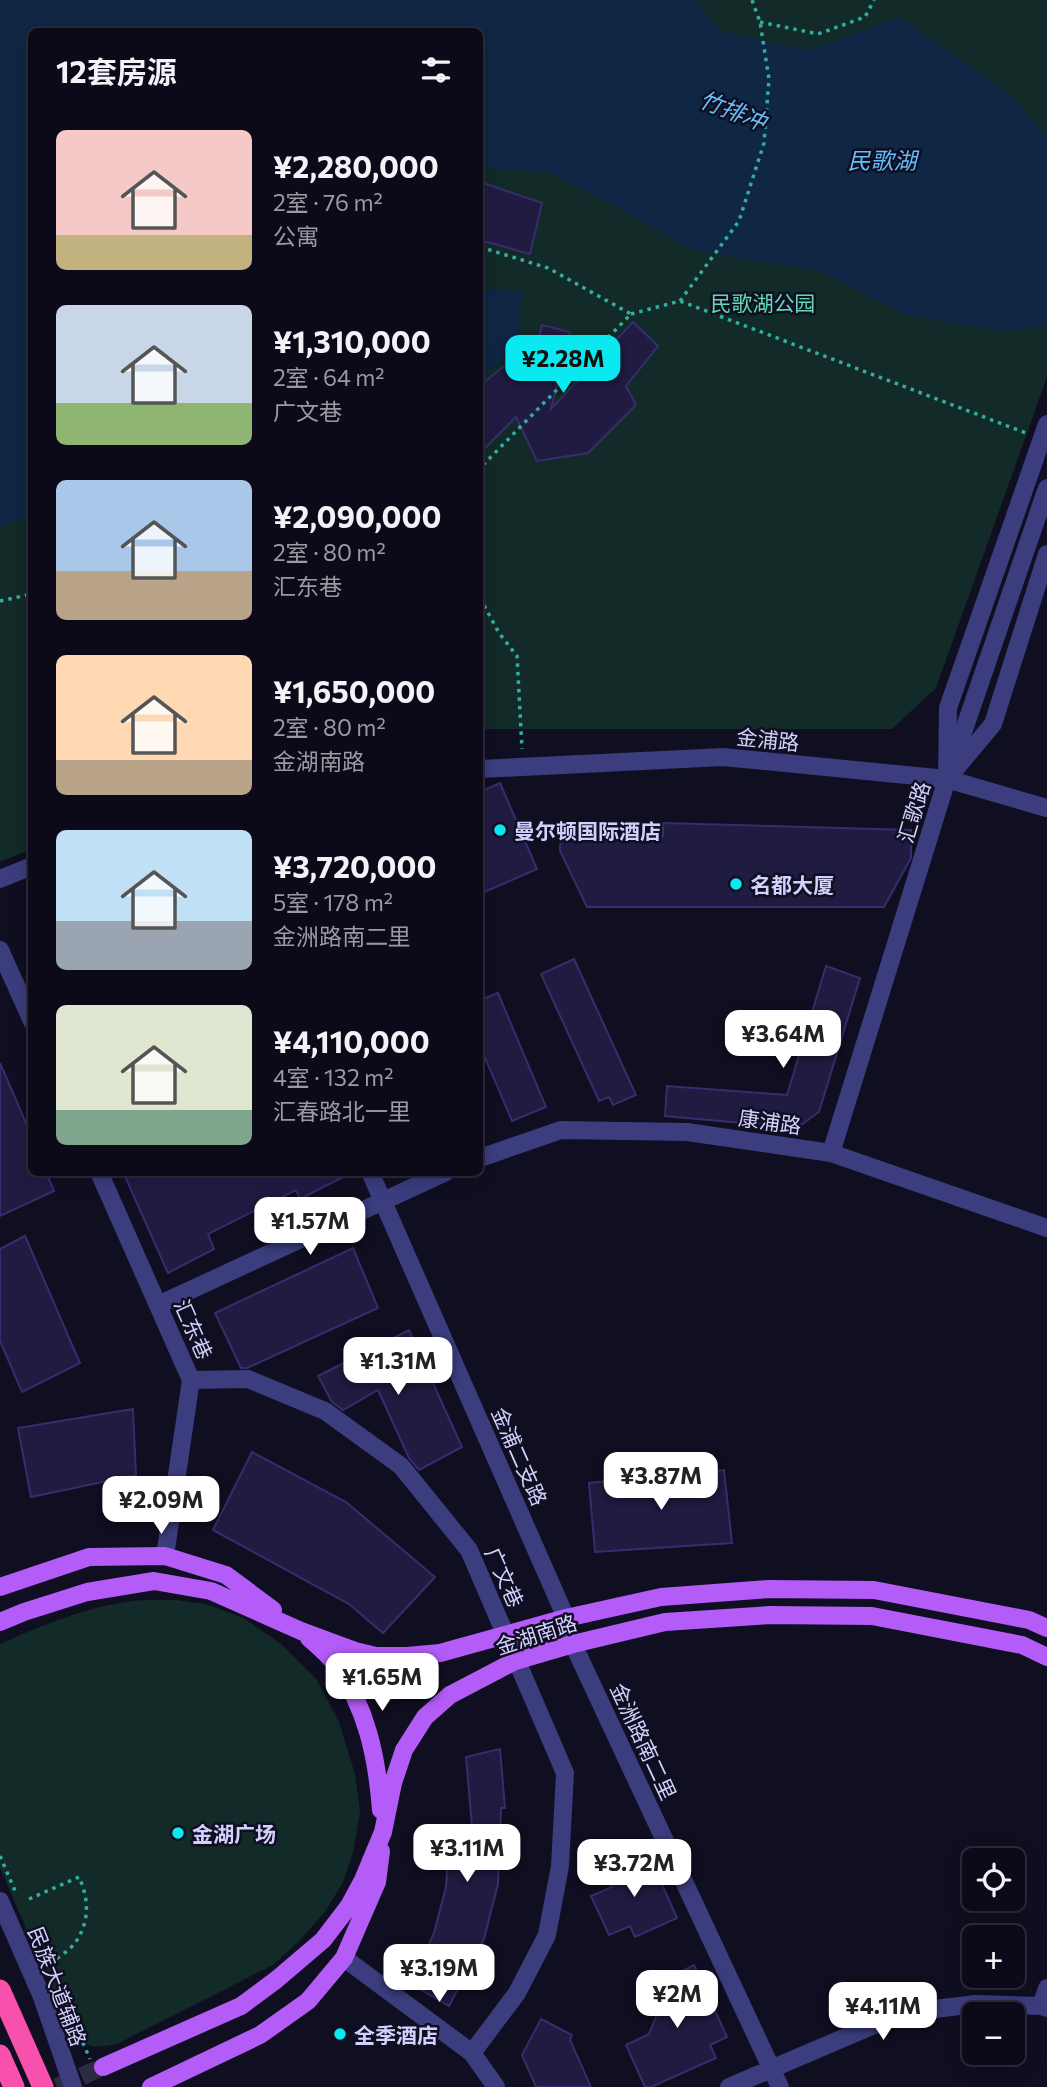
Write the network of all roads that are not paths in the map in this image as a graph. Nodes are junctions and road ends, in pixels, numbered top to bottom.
1 (1047, 424) edge
2 (1047, 488) edge
3 (1047, 554) edge
4 (483, 769) edge
5 (947, 779) junction
6 (1047, 808) edge
7 (28, 868) edge
8 (0, 879) edge
9 (0, 950) edge
10 (28, 1012) edge
11 (831, 1153) junction
12 (483, 1157) edge
13 (101, 1176) edge
14 (372, 1176) edge
15 (438, 1176) edge
16 (383, 1202) junction
17 (1047, 1228) edge
18 (158, 1305) junction
19 (191, 1380) junction
20 (165, 1556) junction
21 (0, 1587) edge
22 (566, 1618) junction
23 (0, 1622) edge
24 (1047, 1628) edge
25 (301, 1631) junction
26 (506, 1636) junction
27 (573, 1644) junction
28 (1047, 1657) edge
29 (515, 1661) junction
30 (383, 1832) junction
31 (0, 1901) edge
32 (344, 1958) junction
33 (1047, 1988) edge
34 (0, 1990) edge
35 (1044, 2007) edge
36 (472, 2053) junction
37 (0, 2055) edge
38 (103, 2067) tunnel mouth
39 (771, 2068) junction
40 (14, 2087) edge
41 (43, 2087) edge
42 (73, 2087) edge
43 (151, 2087) edge
44 (496, 2087) edge
45 (729, 2087) edge
46 (780, 2087) edge

1 - 5 street, bridge
2 - 5 street, 汇歌路
3 - 5 street, bridge
4 - 5 street, 金浦路
5 - 6 street, 金浦路
5 - 11 street, 汇歌路
7 - 8 street
9 - 10 street
11 - 12 street, 康浦路
11 - 17 street, 康浦路
13 - 18 street, 汇东巷
14 - 16 street, 金浦二支路
15 - 16 street
16 - 18 street
16 - 22 street, 金浦二支路
18 - 19 street, 汇东巷
19 - 20 street, 汇东巷
19 - 26 street, 广文巷
20 - 21 main road
20 - 25 main road
22 - 24 main road, 金湖南路
22 - 26 main road, 金湖南路
22 - 27 street, 金浦二支路
23 - 25 main road, 金湖南路
25 - 26 main road, 金湖南路
25 - 30 main road
26 - 29 street, 广文巷
27 - 28 main road, 金湖南路
27 - 29 main road, 金湖南路
27 - 39 street, 金洲路南二里
29 - 30 main road, 金湖南路
29 - 36 street, 广文巷
30 - 32 main road
30 - 38 main road, 金湖南路
31 - 42 street, 民族大道辅路
32 - 36 street
32 - 43 main road
33 - 35 street
34 - 41 highway
35 - 39 street
36 - 44 street
37 - 40 highway
39 - 45 street
39 - 46 street, 金洲路南二里

